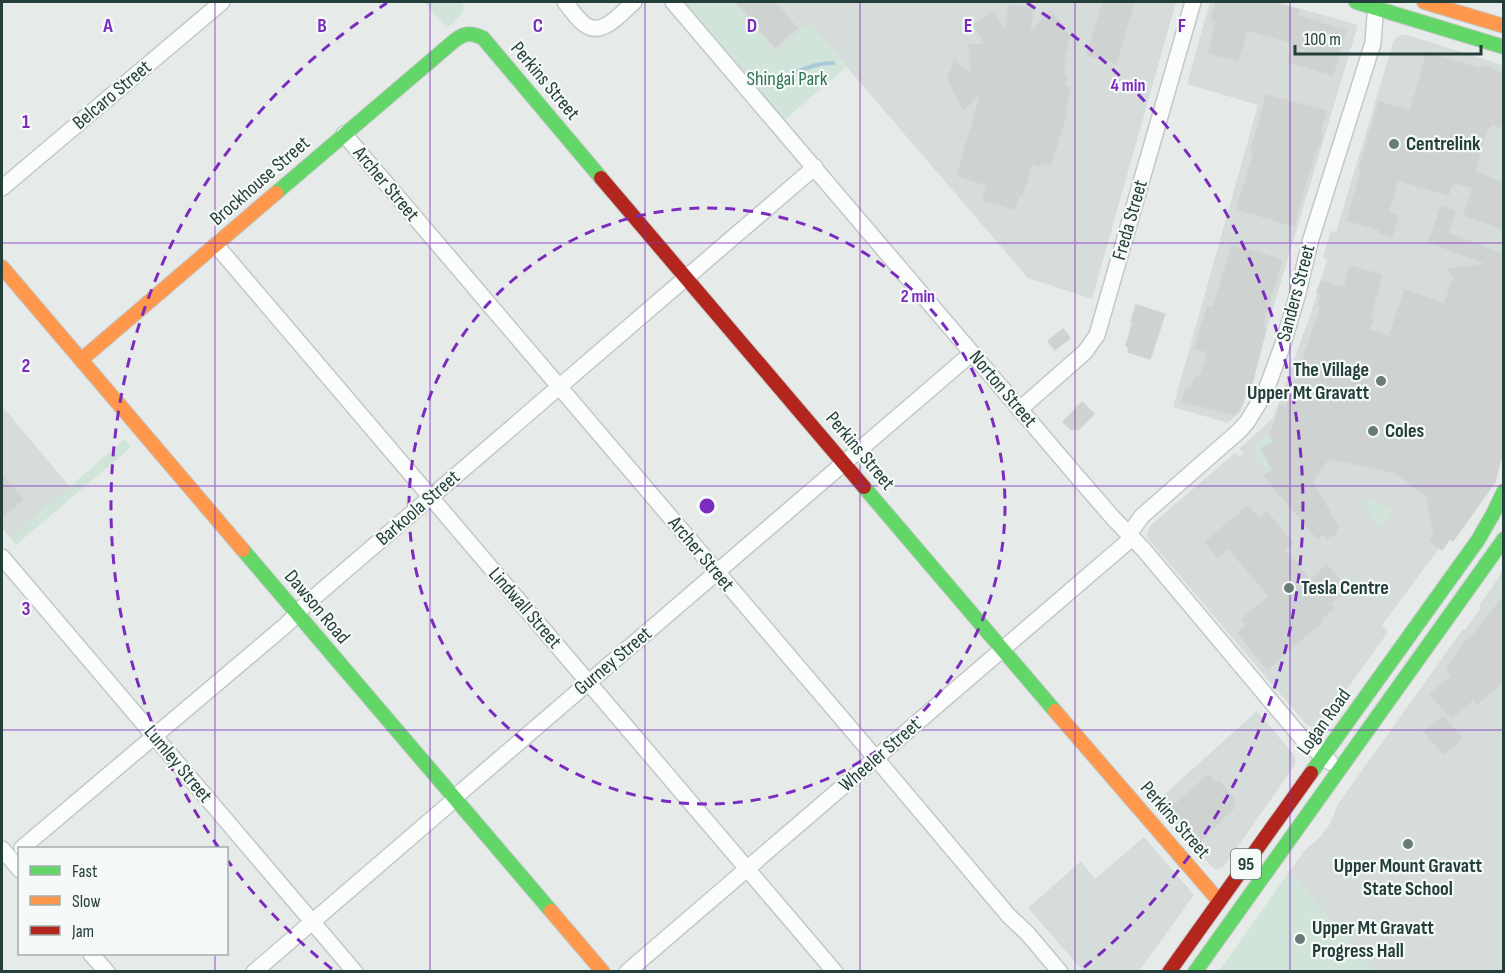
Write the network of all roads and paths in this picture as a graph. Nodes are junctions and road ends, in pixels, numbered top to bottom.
1 (222, 2) edge
2 (565, 2) edge
3 (634, 2) edge
4 (673, 2) edge
5 (1193, 2) edge
6 (1356, 2) edge
7 (1424, 2) edge
8 (1376, 4) edge
9 (204, 7) edge
10 (1503, 26) edge
11 (466, 33) joint
12 (1503, 47) edge
13 (344, 134) junction
14 (815, 167) junction
15 (2, 188) edge
16 (216, 244) junction
17 (2, 267) edge
18 (687, 278) junction
19 (972, 353) junction
20 (81, 360) junction
21 (559, 387) junction
22 (1020, 409) junction
23 (845, 463) junction
24 (1503, 491) edge
25 (431, 497) junction
26 (1131, 536) junction
27 (1503, 539) edge
28 (2, 557) edge
29 (717, 573) junction
30 (298, 614) junction
31 (1002, 650) junction
32 (588, 682) junction
33 (155, 736) junction
34 (1323, 757) junction
35 (876, 758) junction
36 (1340, 769) junction
37 (455, 799) junction
38 (23, 847) edge
39 (747, 868) junction
40 (1220, 901) junction
41 (312, 922) junction
42 (93, 955) edge
43 (107, 972) edge
44 (254, 972) edge
45 (355, 972) edge
46 (603, 972) edge
47 (627, 972) edge
48 (836, 972) edge
49 (1060, 972) edge
50 (1169, 972) edge
51 (1195, 972) edge

1 - 9 street, Belcaro Street
2 - 3 street
4 - 14 street, Norton Street
5 - 22 street, Freda Street
6 - 8 main road
7 - 10 main road
8 - 12 main road
8 - 26 street, Sanders Street
9 - 15 street, Belcaro Street
11 - 13 main road, Brockhouse Street
11 - 18 main road, Perkins Street
13 - 16 main road, Brockhouse Street
13 - 21 street, Archer Street
14 - 18 street, Barkoola Street
14 - 19 street, Norton Street
16 - 20 main road, Brockhouse Street
16 - 25 street, Lindwall Street
17 - 20 main road, Dawson Road
18 - 21 street, Barkoola Street
18 - 23 main road, Perkins Street
19 - 22 street, Norton Street
19 - 23 street, Gurney Street
20 - 30 main road, Dawson Road
21 - 25 street, Barkoola Street
21 - 29 street, Archer Street
22 - 26 street, Norton Street
23 - 29 street, Gurney Street
23 - 31 main road, Perkins Street
24 - 34 main road, Logan Road / 95
25 - 30 street, Barkoola Street
25 - 32 street, Lindwall Street
26 - 31 street, Wheeler Street
26 - 34 street, Norton Street
27 - 36 main road, Logan Road / 95
28 - 33 street, Lumley Street
29 - 32 street, Gurney Street
29 - 35 street, Archer Street
30 - 33 street, Barkoola Street
30 - 37 main road, Dawson Road
31 - 35 street, Wheeler Street
31 - 40 main road, Perkins Street
32 - 37 street, Gurney Street
32 - 39 street, Lindwall Street
33 - 38 street, Barkoola Street
33 - 41 street, Lumley Street
34 - 36 street, Norton Street
34 - 40 main road, Logan Road / 95
35 - 39 street, Wheeler Street
35 - 49 street, Archer Street
36 - 51 main road, Logan Road / 95
37 - 41 street, Gurney Street
37 - 46 main road, Dawson Road
39 - 47 street, Wheeler Street
39 - 48 street, Lindwall Street
40 - 50 main road, Logan Road / 95
41 - 44 street, Gurney Street
41 - 45 street, Lumley Street
42 - 43 street

